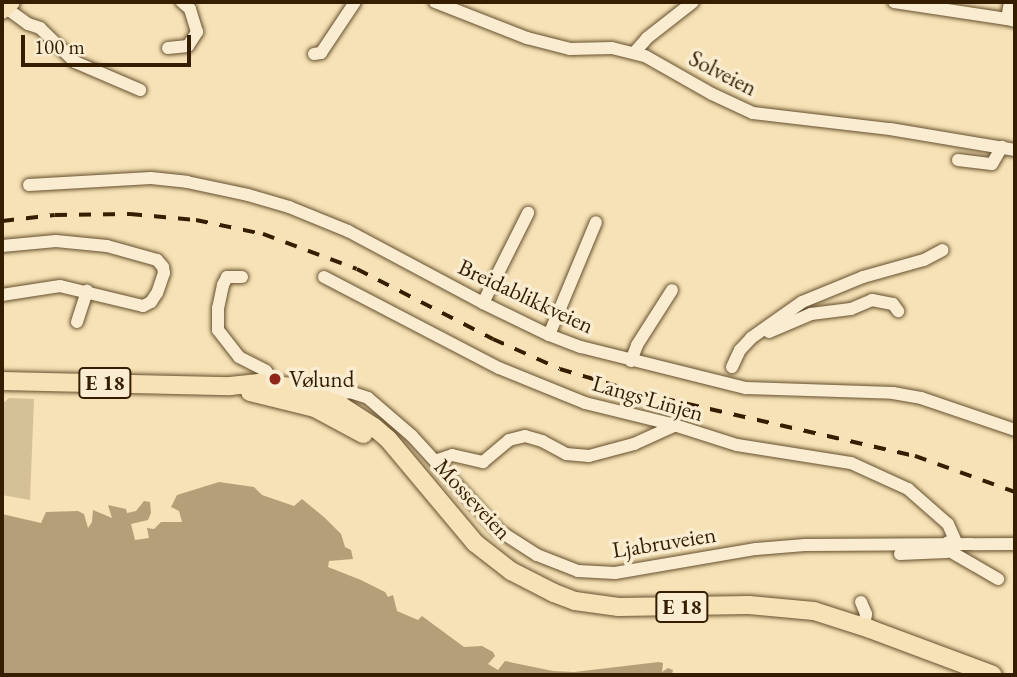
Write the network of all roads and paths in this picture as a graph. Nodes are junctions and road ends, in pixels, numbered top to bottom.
1 (182, 2) edge
2 (355, 2) edge
3 (435, 2) edge
4 (693, 2) edge
5 (894, 2) edge
6 (1010, 2) edge
7 (7, 7) edge
8 (1011, 20) edge
9 (168, 48) dead end
10 (635, 52) junction
11 (314, 54) dead end
12 (140, 90) dead end
13 (1009, 148) edge
14 (958, 160) dead end
15 (29, 184) dead end
16 (528, 213) dead end
17 (596, 222) dead end
18 (2, 246) edge
19 (943, 250) dead end
20 (242, 277) dead end
21 (324, 277) dead end
22 (672, 290) dead end
23 (87, 291) junction
24 (2, 295) edge
25 (483, 303) junction
26 (898, 312) dead end
27 (77, 322) dead end
28 (549, 335) junction
29 (631, 361) junction
30 (732, 367) junction
31 (2, 381) edge
32 (275, 384) junction
33 (230, 386) junction
34 (734, 386) junction
35 (317, 395) junction
36 (334, 410) junction
37 (382, 410) junction
38 (676, 425) junction
39 (1015, 430) edge
40 (435, 461) junction
41 (1015, 544) edge
42 (951, 545) junction
43 (900, 554) dead end
44 (998, 579) dead end
45 (860, 602) dead end
46 (864, 626) junction
47 (966, 671) edge
48 (993, 675) edge

1 - 9 street
2 - 11 street
3 - 10 street, Solveien
4 - 10 street
5 - 8 street
6 - 8 street
7 - 12 street
10 - 13 street, Solveien
13 - 14 street, Solveien
15 - 25 street, Breidablikkveien
16 - 25 street
17 - 28 street
18 - 23 street
19 - 30 street
20 - 32 street
21 - 38 street, Langs Linjen
22 - 29 street
23 - 24 street
23 - 27 street
25 - 28 street, Breidablikkveien
26 - 30 street
28 - 29 street, Breidablikkveien
29 - 34 street, Breidablikkveien
30 - 34 street
31 - 33 highway, Mosseveien / E 18
32 - 33 highway, Mosseveien / E 18
32 - 35 highway, Mosseveien / E 18
33 - 36 highway, Mosseveien / E 18
34 - 39 street, Breidablikkveien
35 - 36 highway, Mosseveien / E 18
35 - 37 street, Ljabruveien
36 - 37 street
36 - 46 highway, Mosseveien / E 18
37 - 40 street, Ljabruveien
38 - 40 street
38 - 42 street, Langs Linjen
40 - 42 street, Ljabruveien
41 - 42 street, Ljabruveien
42 - 43 street
42 - 44 street
45 - 46 street
46 - 47 highway, Mosseveien / E 18
47 - 48 highway, Mosseveien / E 18

